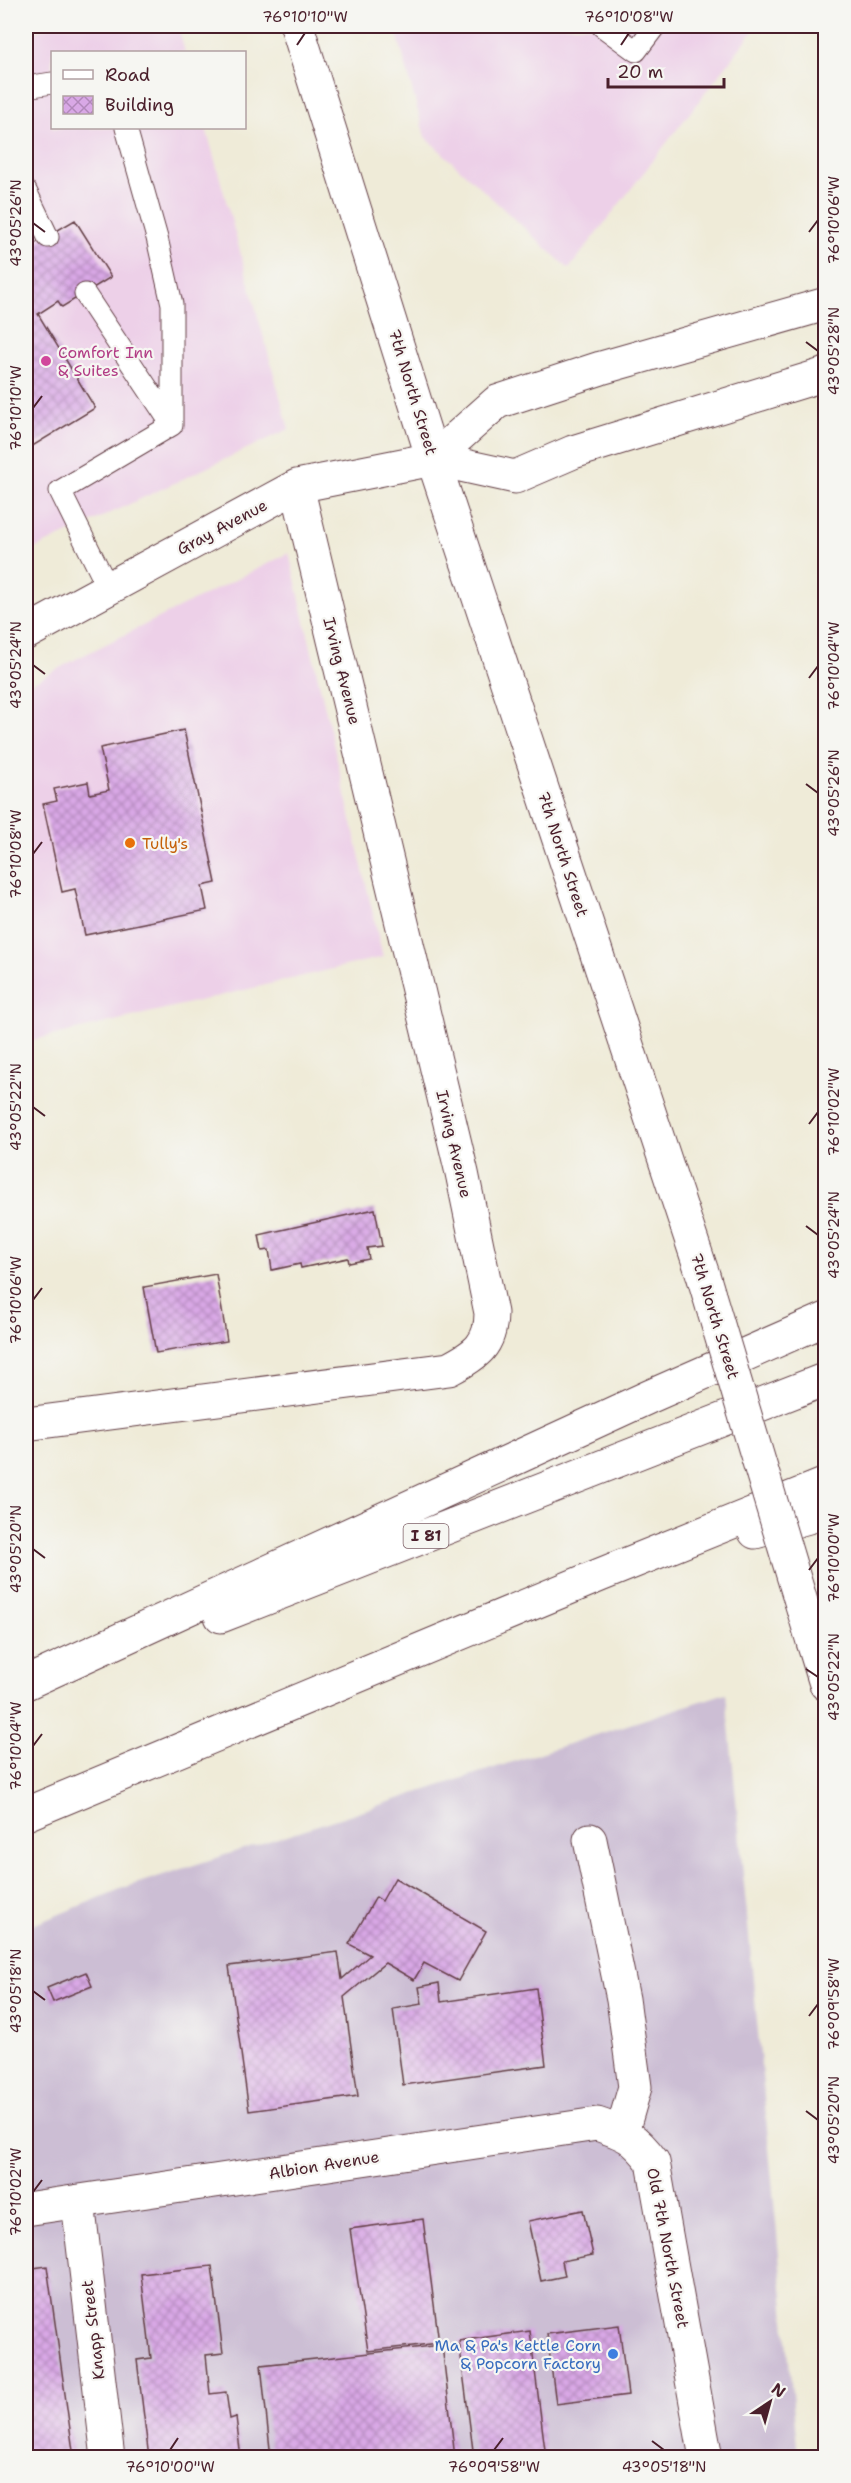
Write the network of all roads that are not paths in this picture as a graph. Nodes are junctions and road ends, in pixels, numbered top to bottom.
1 (297, 26) edge
2 (602, 26) edge
3 (655, 26) edge
4 (51, 83) edge
5 (26, 87) edge
6 (126, 129) edge
7 (26, 191) edge
8 (48, 237) dead end
9 (85, 294) dead end
10 (825, 304) edge
11 (825, 374) edge
12 (172, 425) junction
13 (433, 459) junction
14 (297, 486) junction
15 (108, 588) junction
16 (26, 633) edge
17 (825, 1319) edge
18 (825, 1379) edge
19 (26, 1424) edge
20 (825, 1484) edge
21 (825, 1512) edge
22 (600, 1575) junction
23 (26, 1683) edge
24 (825, 1684) edge
25 (26, 1692) edge
26 (26, 1814) edge
27 (590, 1840) dead end
28 (622, 2132) junction
29 (78, 2202) junction
30 (26, 2209) edge
31 (108, 2457) edge
32 (706, 2457) edge

1 - 13 main road, 7th North Street
2 - 3 lane
4 - 5 lane
6 - 12 lane
7 - 8 lane
9 - 12 lane
10 - 13 main road
11 - 13 main road
12 - 15 lane
13 - 14 main road, Gray Avenue
13 - 24 main road, 7th North Street, bridge
14 - 15 main road, Gray Avenue
14 - 19 main road, Irving Avenue
15 - 16 main road, Gray Avenue
17 - 23 main road
18 - 25 main road, I 81
20 - 22 main road
21 - 22 main road
22 - 26 main road
27 - 28 main road
28 - 29 main road, Albion Avenue
28 - 32 main road, Old 7th North Street
29 - 30 main road, Albion Avenue
29 - 31 main road, Knapp Street

